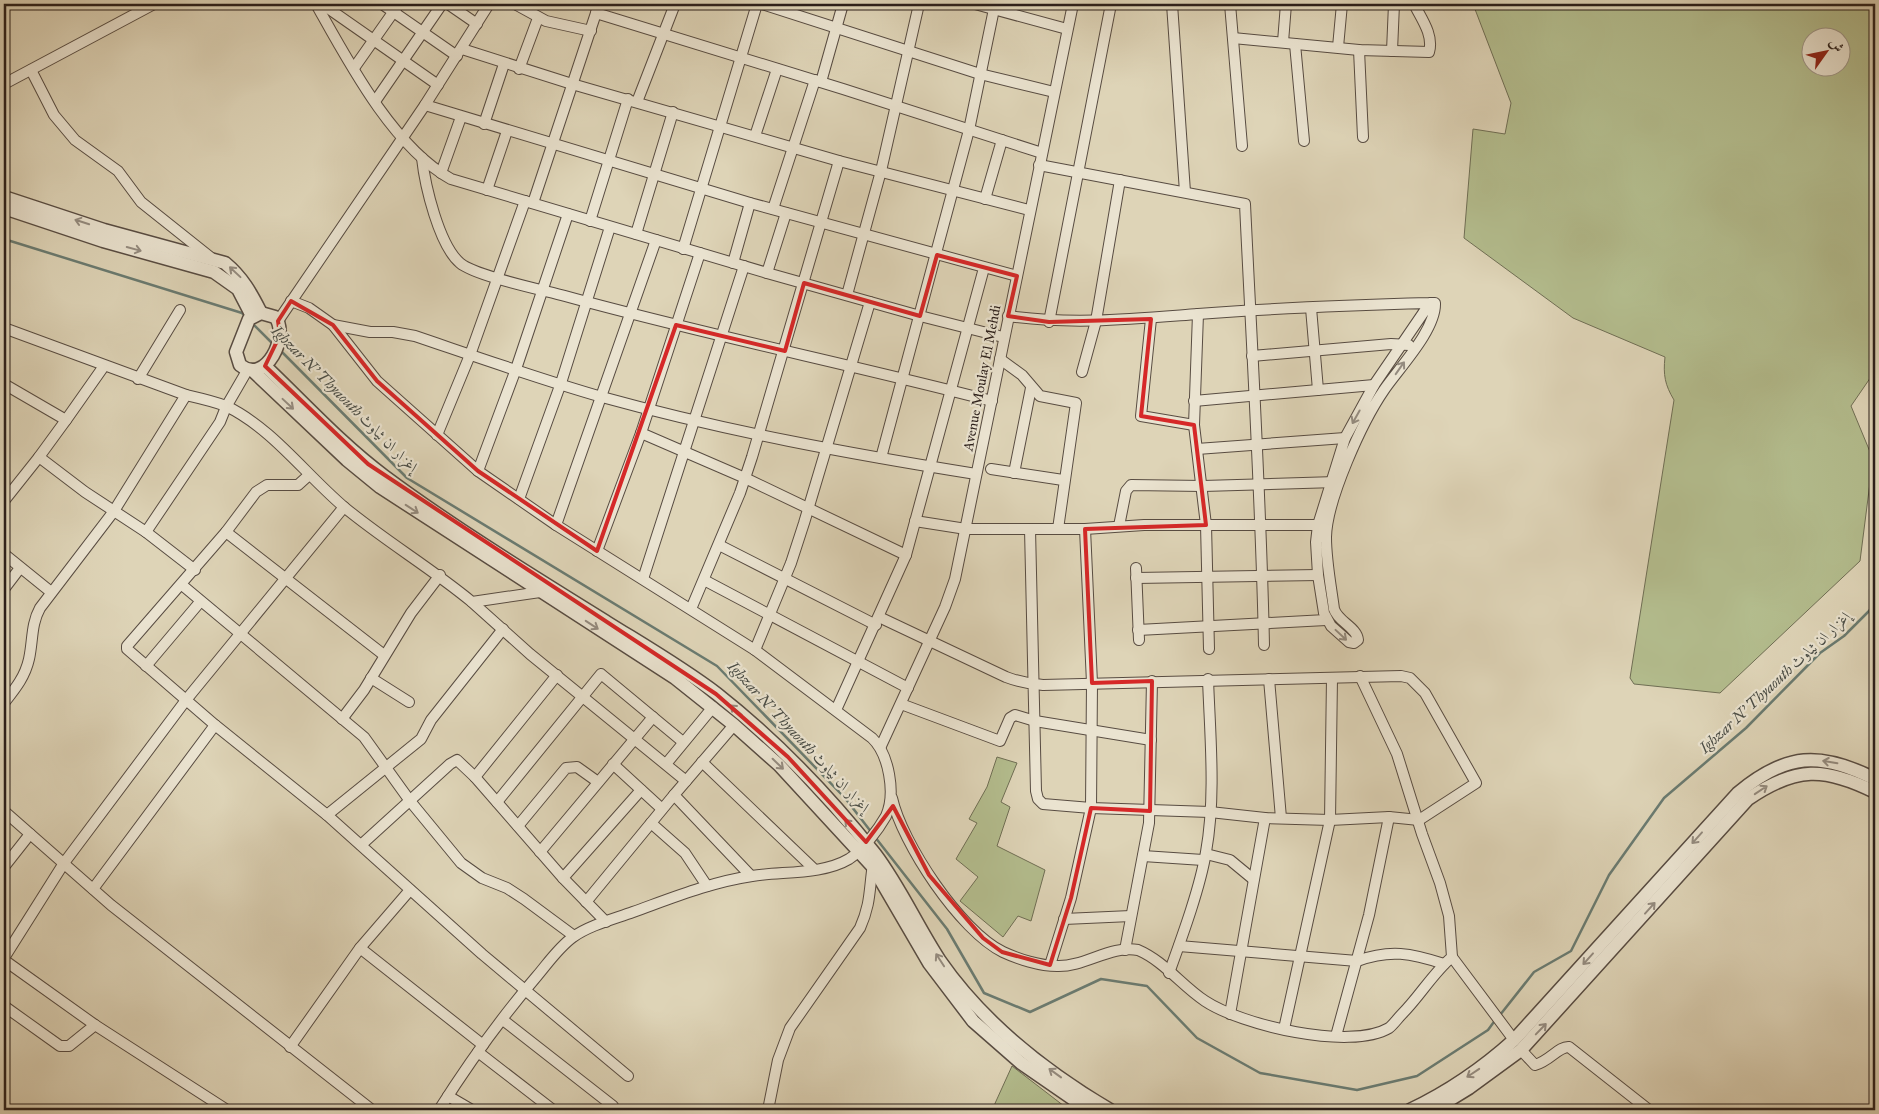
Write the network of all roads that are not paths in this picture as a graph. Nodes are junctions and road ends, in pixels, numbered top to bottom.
1 (154, 4) edge
2 (316, 4) edge
3 (322, 4) edge
4 (382, 4) edge
5 (442, 4) edge
6 (448, 4) edge
7 (489, 4) edge
8 (515, 4) edge
9 (675, 4) edge
10 (757, 4) edge
11 (762, 4) edge
12 (843, 4) edge
13 (919, 4) edge
14 (975, 4) edge
15 (1072, 4) edge
16 (1111, 4) edge
17 (1172, 4) edge
18 (1230, 4) edge
19 (1286, 4) edge
20 (1342, 4) edge
21 (1394, 4) edge
22 (1414, 4) edge
23 (396, 8) edge
24 (598, 9) edge
25 (994, 9) junction
26 (538, 18) junction
27 (477, 24) junction
28 (836, 29) junction
29 (1067, 29) junction
30 (590, 31) junction
31 (423, 33) junction
32 (663, 34) junction
33 (1233, 38) junction
34 (374, 40) junction
35 (1283, 42) junction
36 (1295, 44) junction
37 (1338, 47) junction
38 (1359, 50) junction
39 (909, 51) junction
40 (1392, 51) junction
41 (459, 53) junction
42 (740, 58) junction
43 (404, 60) junction
44 (504, 64) junction
45 (354, 68) junction
46 (519, 68) junction
47 (777, 69) junction
48 (31, 70) junction
49 (980, 74) junction
50 (818, 81) junction
51 (4, 84) edge
52 (572, 84) junction
53 (438, 85) junction
54 (1054, 92) junction
55 (376, 100) junction
56 (632, 100) junction
57 (425, 105) junction
58 (895, 105) junction
59 (673, 112) junction
60 (461, 118) junction
61 (484, 124) junction
62 (722, 126) junction
63 (969, 130) junction
64 (507, 131) junction
65 (756, 136) junction
66 (1363, 137) dead end
67 (402, 138) junction
68 (1002, 140) junction
69 (1304, 141) dead end
70 (553, 143) junction
71 (1242, 146) dead end
72 (793, 148) junction
73 (1042, 153) junction
74 (422, 158) junction
75 (607, 161) junction
76 (839, 161) junction
77 (1039, 165) junction
78 (881, 171) junction
79 (440, 173) junction
80 (1077, 173) junction
81 (654, 175) junction
82 (1120, 180) junction
83 (702, 189) junction
84 (487, 190) junction
85 (953, 192) junction
86 (1185, 192) junction
87 (4, 197) edge
88 (985, 199) junction
89 (529, 202) junction
90 (750, 203) junction
91 (4, 208) edge
92 (773, 209) junction
93 (1029, 210) junction
94 (786, 213) junction
95 (568, 214) junction
96 (590, 221) junction
97 (822, 223) junction
98 (610, 226) junction
99 (636, 234) junction
100 (863, 234) junction
101 (656, 240) junction
102 (683, 249) junction
103 (700, 253) junction
104 (937, 254) junction
105 (210, 258) junction
106 (733, 263) junction
107 (744, 266) junction
108 (984, 268) junction
109 (767, 273) junction
110 (1016, 276) junction
111 (499, 278) junction
112 (804, 283) junction
113 (543, 290) junction
114 (847, 295) junction
115 (291, 301) junction
116 (587, 302) junction
117 (870, 302) junction
118 (1432, 303) junction
119 (1311, 308) junction
120 (180, 310) dead end
121 (1251, 312) junction
122 (632, 313) junction
123 (257, 314) junction
124 (1198, 314) junction
125 (920, 316) junction
126 (1008, 316) junction
127 (1151, 318) junction
128 (278, 321) junction
129 (1096, 321) junction
130 (1049, 322) junction
131 (676, 325) junction
132 (333, 326) junction
133 (4, 328) edge
134 (968, 328) junction
135 (722, 337) junction
136 (1003, 337) junction
137 (1404, 344) junction
138 (1414, 347) junction
139 (1314, 350) junction
140 (785, 351) junction
141 (470, 355) junction
142 (1252, 356) junction
143 (1000, 359) junction
144 (851, 365) junction
145 (104, 366) junction
146 (265, 366) junction
147 (516, 369) junction
148 (250, 370) junction
149 (1082, 372) dead end
150 (902, 378) junction
151 (138, 379) junction
152 (4, 384) edge
153 (560, 384) junction
154 (1374, 385) junction
155 (1031, 388) junction
156 (952, 390) junction
157 (1318, 390) junction
158 (186, 395) junction
159 (1254, 396) junction
160 (602, 397) junction
161 (992, 401) junction
162 (1194, 401) junction
163 (226, 407) junction
164 (649, 408) junction
165 (66, 420) junction
166 (695, 420) junction
167 (1194, 425) junction
168 (641, 433) junction
169 (759, 434) junction
170 (437, 435) junction
171 (1345, 438) junction
172 (1257, 446) junction
173 (826, 449) junction
174 (1197, 449) junction
175 (685, 454) junction
176 (39, 457) junction
177 (881, 458) junction
178 (930, 466) junction
179 (991, 469) dead end
180 (478, 471) junction
181 (1014, 472) junction
182 (976, 474) junction
183 (310, 475) junction
184 (746, 478) junction
185 (1063, 480) junction
186 (1335, 482) junction
187 (1260, 485) junction
188 (1203, 486) junction
189 (518, 500) junction
190 (4, 501) edge
191 (344, 507) junction
192 (809, 509) junction
193 (114, 511) junction
194 (915, 521) junction
195 (1206, 525) junction
196 (1323, 525) junction
197 (556, 526) junction
198 (1119, 526) junction
199 (1261, 526) junction
200 (1030, 529) junction
201 (1058, 529) junction
202 (1085, 529) junction
203 (966, 530) junction
204 (146, 532) junction
205 (226, 532) junction
206 (718, 545) junction
207 (597, 551) junction
208 (4, 554) edge
209 (906, 554) junction
210 (20, 568) junction
211 (195, 570) junction
212 (440, 575) junction
213 (1263, 575) junction
214 (1318, 575) junction
215 (286, 577) junction
216 (1207, 578) junction
217 (643, 580) junction
218 (704, 580) junction
219 (784, 580) junction
220 (182, 585) junction
221 (4, 589) edge
222 (51, 592) junction
223 (540, 592) junction
224 (200, 602) junction
225 (472, 602) junction
226 (691, 609) junction
227 (769, 616) junction
228 (1326, 620) junction
229 (878, 621) junction
230 (1263, 623) junction
231 (1209, 627) junction
232 (503, 629) junction
233 (239, 634) junction
234 (929, 642) junction
235 (1264, 645) dead end
236 (1209, 649) dead end
237 (755, 650) junction
238 (384, 655) junction
239 (859, 662) junction
240 (146, 666) junction
241 (557, 675) junction
242 (1360, 676) junction
243 (371, 678) junction
244 (1332, 678) junction
245 (1208, 679) junction
246 (1270, 679) junction
247 (1152, 681) junction
248 (1092, 683) junction
249 (1034, 684) junction
250 (908, 688) junction
251 (584, 696) junction
252 (186, 700) junction
253 (409, 702) dead end
254 (4, 703) edge
255 (901, 704) junction
256 (714, 707) junction
257 (836, 710) junction
258 (653, 717) junction
259 (342, 719) junction
260 (1035, 721) junction
261 (734, 725) junction
262 (215, 726) junction
263 (1091, 730) junction
264 (636, 738) junction
265 (1151, 740) junction
266 (683, 742) junction
267 (881, 746) junction
268 (702, 762) junction
269 (613, 764) junction
270 (666, 764) junction
271 (387, 766) junction
272 (475, 776) junction
273 (1875, 779) edge
274 (686, 781) junction
275 (598, 782) junction
276 (890, 789) junction
277 (641, 790) junction
278 (1875, 792) edge
279 (674, 795) junction
280 (410, 801) junction
281 (497, 802) junction
282 (1091, 808) junction
283 (662, 810) junction
284 (4, 811) edge
285 (1150, 811) junction
286 (1210, 812) junction
287 (327, 815) junction
288 (1265, 818) junction
289 (1282, 818) junction
290 (1389, 818) junction
291 (1330, 820) junction
292 (1419, 820) junction
293 (651, 823) junction
294 (518, 826) junction
295 (30, 834) junction
296 (865, 843) junction
297 (361, 845) junction
298 (540, 852) junction
299 (875, 854) junction
300 (1143, 856) junction
301 (1205, 857) junction
302 (64, 863) junction
303 (4, 867) edge
304 (873, 867) junction
305 (814, 869) junction
306 (752, 876) junction
307 (563, 878) junction
308 (1254, 879) junction
309 (707, 886) junction
310 (93, 890) junction
311 (410, 890) junction
312 (586, 902) junction
313 (1131, 916) junction
314 (1064, 919) junction
315 (606, 922) junction
316 (574, 936) junction
317 (1179, 946) junction
318 (360, 948) junction
319 (1125, 950) junction
320 (1241, 951) junction
321 (1299, 956) junction
322 (1452, 957) junction
323 (4, 959) edge
324 (1357, 961) junction
325 (1444, 964) junction
326 (1050, 965) junction
327 (1169, 972) junction
328 (525, 990) junction
329 (4, 1006) edge
330 (1230, 1014) junction
331 (503, 1020) junction
332 (94, 1025) junction
333 (1284, 1029) junction
334 (1336, 1036) junction
335 (1002, 1038) junction
336 (1518, 1045) junction
337 (290, 1047) junction
338 (480, 1049) junction
339 (628, 1076) dead end
340 (1075, 1095) junction
341 (448, 1096) junction
342 (613, 1106) dead end
343 (227, 1110) edge
344 (372, 1110) edge
345 (439, 1110) edge
346 (472, 1110) edge
347 (553, 1110) edge
348 (768, 1110) edge
349 (1089, 1110) edge
350 (1110, 1110) edge
351 (1410, 1110) edge
352 (1433, 1110) edge
353 (1649, 1110) edge

1 - 48 street
2 - 45 street
3 - 34 street
4 - 23 street
5 - 31 street
6 - 27 street
7 - 27 street
8 - 26 street
9 - 32 street
10 - 42 street
11 - 28 street
12 - 28 street
13 - 39 street
14 - 25 street
15 - 29 street, Avenue Moulay El Mehdi
16 - 80 street
17 - 86 street
18 - 33 street
19 - 35 street
20 - 37 street
21 - 40 street
22 - 40 street
23 - 31 street
23 - 34 street
24 - 30 street
24 - 32 street
25 - 29 street
25 - 49 street
26 - 30 street
26 - 46 street
27 - 41 street
28 - 39 street
28 - 50 street
29 - 54 street, Avenue Moulay El Mehdi
30 - 52 street
31 - 41 street
31 - 43 street
32 - 42 street
32 - 56 street
33 - 35 street
33 - 71 street
34 - 43 street
34 - 45 street
35 - 36 street
36 - 37 street
36 - 69 street
37 - 38 street
38 - 40 street
38 - 66 street
39 - 49 street
39 - 58 street
41 - 44 street
41 - 53 street
42 - 47 street
42 - 62 street
43 - 53 street
43 - 55 street
44 - 46 street
44 - 61 street
45 - 55 street
46 - 52 street
47 - 50 street
47 - 65 street
48 - 51 street
48 - 105 street
49 - 54 street
49 - 63 street
50 - 58 street
50 - 72 street
52 - 56 street
52 - 70 street
53 - 57 street
54 - 73 street, Avenue Moulay El Mehdi
55 - 67 street
56 - 59 street
56 - 75 street
57 - 60 street
57 - 67 street
58 - 63 street
58 - 78 street
59 - 62 street
59 - 81 street
60 - 61 street
60 - 79 street
61 - 64 street
62 - 65 street
62 - 83 street
63 - 68 street
63 - 85 street
64 - 70 street
64 - 84 street
65 - 72 street
67 - 74 street
67 - 115 street
68 - 73 street
68 - 88 street
70 - 75 street
70 - 89 street
72 - 76 street
72 - 92 street
73 - 77 street, Avenue Moulay El Mehdi
74 - 79 street
74 - 111 street
75 - 81 street
75 - 96 street
76 - 78 street
76 - 97 street
77 - 80 street
77 - 93 street, Avenue Moulay El Mehdi
78 - 85 street
78 - 100 street
79 - 84 street
80 - 82 street
80 - 130 street
81 - 83 street
81 - 99 street
82 - 86 street
82 - 129 street
83 - 90 street
83 - 102 street
84 - 89 street
85 - 88 street
85 - 104 street
86 - 121 street
105 -> 87 street
88 - 93 street
89 - 95 street
89 - 111 street
90 - 92 street
90 - 106 street
91 -> 123 street
92 - 94 street
93 - 110 street, Avenue Moulay El Mehdi
94 - 97 street
94 - 109 street
95 - 96 street
95 - 113 street
96 - 98 street
97 - 100 street
97 - 112 street
98 - 99 street
98 - 116 street
99 - 101 street
100 - 104 street
100 - 114 street
101 - 102 street
101 - 122 street
102 - 103 street
103 - 106 street
103 - 131 street
104 - 108 street
104 - 125 street
123 -> 105 street
106 - 107 street
107 - 109 street
107 - 135 street
108 - 110 street
108 - 134 street
109 - 112 street
110 - 126 street, Avenue Moulay El Mehdi
111 - 113 street
111 - 141 street
112 - 114 street
112 - 140 street
113 - 116 street
113 - 147 street
114 - 117 street
115 - 128 street
115 - 132 street
116 - 122 street
116 - 153 street
117 - 125 street
117 - 144 street
118 - 119 street
118 - 137 street
118 - 138 street
119 - 121 street
119 - 139 street
120 - 151 street
121 - 124 street
121 - 142 street
122 - 131 street
122 - 160 street
123 - 128 street
123 - 148 street
124 - 127 street
124 - 162 street
125 - 134 street
125 - 150 street
126 - 130 street
126 - 136 street, Avenue Moulay El Mehdi
127 - 129 street
127 - 167 street
128 - 146 street
129 - 130 street
129 - 149 street
131 - 135 street
131 - 164 street
132 - 141 street
132 - 170 street
133 - 145 street
134 - 136 street
134 - 156 street
135 - 140 street
135 - 166 street
136 - 143 street, Avenue Moulay El Mehdi
137 - 138 street
137 - 139 street
137 - 154 street
186 -> 138 street
139 - 142 street
139 - 157 street
140 - 144 street
140 - 169 street
141 - 147 street
141 - 170 street
142 - 159 street
143 - 155 street
143 - 161 street, Avenue Moulay El Mehdi
144 - 150 street
144 - 173 street
145 - 151 street
145 - 165 street
146 - 148 street
296 -> 146 street
147 - 153 street
147 - 180 street
148 - 163 street
148 -> 223 street
150 - 156 street
150 - 177 street
151 - 158 street
152 - 165 street
153 - 160 street
153 - 189 street
154 - 157 street
154 -> 171 street
155 - 181 street
155 - 185 street
156 - 161 street
156 - 178 street
157 - 159 street
158 - 163 street
158 - 193 street
159 - 162 street
159 - 172 street
160 - 164 street
160 - 197 street
161 - 182 street, Avenue Moulay El Mehdi
162 - 167 street
163 - 183 street
163 - 204 street
164 - 166 street
164 - 168 street
165 - 176 street
166 - 169 street
166 - 175 street
167 - 174 street
168 - 175 street
168 - 207 street
169 - 173 street
169 - 184 street
170 - 180 street
171 - 172 street
171 - 186 street
172 - 174 street
172 - 187 street
173 - 177 street
173 - 192 street
174 - 188 street
175 - 184 street
175 - 217 street
176 - 190 street
176 - 193 street
177 - 178 street
178 - 182 street
178 - 194 street
179 - 181 street
180 - 189 street
181 - 185 street
182 - 203 street, Avenue Moulay El Mehdi
183 - 191 street
183 - 205 street
184 - 192 street
184 - 206 street
185 - 201 street
186 - 187 street
186 - 196 street
187 - 188 street
187 - 199 street
188 - 195 street
188 - 198 street
189 - 197 street
191 - 212 street
191 - 215 street
192 - 209 street
192 - 219 street
193 - 204 street
193 - 222 street
194 - 203 street
194 - 209 street
195 - 198 street
195 - 199 street
195 - 216 street
196 - 199 street
196 - 214 street
228 -> 196 street
197 - 207 street
198 - 202 street
199 - 213 street
200 - 201 street
200 - 203 street
200 - 249 street
201 - 202 street
202 - 248 street
203 - 234 street, Avenue Moulay El Mehdi
204 - 211 street
205 - 211 street
205 - 215 street
206 - 218 street
206 - 219 street
207 - 217 street
208 - 210 street
209 - 229 street
210 - 221 street
210 - 222 street
211 - 220 street
212 - 225 street
212 - 238 street
213 - 214 street
213 - 216 street
213 - 230 street
214 - 228 street
215 - 233 street
215 - 238 street
216 - 231 street
216 - 231 street
217 - 226 street
218 - 226 street
218 - 227 street
219 - 227 street
219 - 229 street
220 - 224 street
220 - 240 street
222 - 254 street
223 - 225 street
223 -> 256 street
224 - 233 street
224 - 240 street
225 - 232 street
226 - 237 street
227 - 237 street
227 - 239 street
228 - 230 street
229 - 234 street
229 - 239 street
230 - 231 street
230 - 235 street
231 - 236 street
232 - 241 street
232 - 271 street
233 - 252 street
233 - 259 street
234 - 249 street
234 - 250 street, Avenue Moulay El Mehdi
237 - 257 street
238 - 243 street
239 - 250 street
239 - 257 street
240 - 252 street
241 - 251 street
241 - 272 street
242 - 244 street
242 - 292 street
242 - 292 street
243 - 253 street
243 - 259 street
244 - 246 street
244 - 291 street
245 - 246 street
245 - 247 street
245 - 286 street
246 - 289 street
247 - 248 street
247 - 265 street
248 - 249 street
248 - 263 street
249 - 260 street
250 - 255 street, Avenue Moulay El Mehdi
251 - 258 street
251 - 264 street
251 - 281 street
252 - 262 street
252 - 302 street
255 - 260 street
255 - 267 street, Avenue Moulay El Mehdi
256 - 261 street
256 - 266 street
257 - 267 street
258 - 264 street
258 - 266 street
259 - 271 street
260 - 263 street
260 - 282 street
261 - 268 street
261 -> 296 street
262 - 287 street
262 - 310 street
263 - 265 street
263 - 282 street
264 - 269 street
264 - 270 street
265 - 285 street
266 - 270 street
267 - 276 street
268 - 274 street
268 - 305 street
269 - 275 street
269 - 277 street
270 - 274 street
271 - 280 street
271 - 287 street
272 - 280 street
272 - 281 street
273 -> 336 street
274 - 279 street
275 - 294 street
275 - 298 street
276 - 296 street
276 - 326 street
277 - 283 street
277 - 307 street
336 -> 278 street
279 - 283 street
279 - 306 street
280 - 297 street
280 - 316 street
281 - 294 street
282 - 285 street
282 - 314 street
283 - 293 street
284 - 295 street
285 - 286 street
285 - 300 street
286 - 288 street
286 - 301 street
287 - 297 street
288 - 289 street
288 - 308 street
289 - 291 street
290 - 291 street
290 - 292 street
290 - 324 street
291 - 321 street
292 - 322 street
293 - 309 street
293 - 312 street
294 - 298 street
295 - 302 street
295 - 303 street
296 - 299 street
296 - 304 street
296 - 305 street
297 - 311 street
298 - 307 street
299 - 304 street
335 -> 299 street
300 - 301 street
300 - 313 street
301 - 308 street
301 - 317 street
302 - 310 street
302 - 323 street
304 - 335 street
304 - 348 street
305 - 306 street
306 - 309 street
307 - 312 street
308 - 320 street
309 - 315 street
310 - 337 street
311 - 318 street
311 - 328 street
312 - 315 street
313 - 314 street
313 - 319 street
314 - 326 street
315 - 316 street
316 - 328 street
317 - 320 street
317 - 327 street
318 - 337 street
318 - 338 street
319 - 326 street
319 - 327 street
320 - 321 street
320 - 330 street
321 - 324 street
321 - 333 street
322 - 325 street
322 - 336 street
323 - 332 street
324 - 325 street
324 - 334 street
325 - 334 street
327 - 330 street
328 - 331 street
328 - 339 street
329 - 332 street
330 - 333 street
331 - 338 street
331 - 342 street
332 - 343 street
333 - 334 street
335 - 340 street
336 -> 351 street
336 - 352 street
336 - 353 street
337 - 344 street
338 - 341 street
338 - 347 street
340 - 349 street
340 - 350 street
341 - 345 street
341 - 346 street

